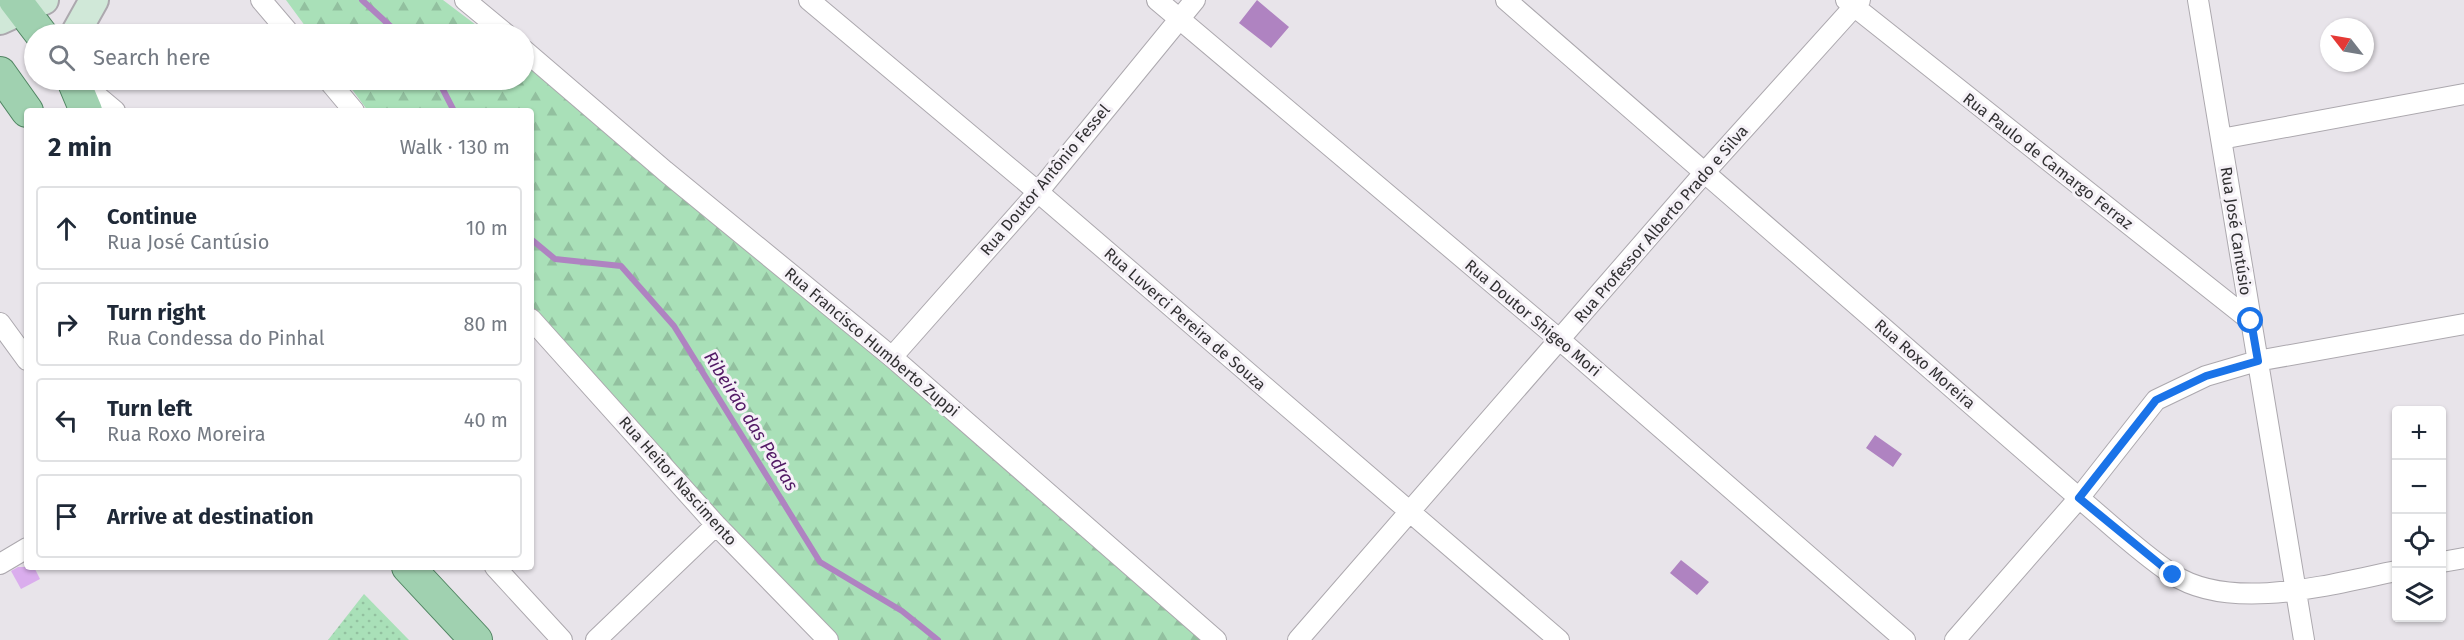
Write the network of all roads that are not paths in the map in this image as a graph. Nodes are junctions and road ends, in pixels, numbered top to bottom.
1 (94, 0) edge
2 (261, 0) edge
3 (465, 0) edge
4 (809, 0) edge
5 (1157, 0) edge
6 (1195, 0) edge
7 (1506, 0) edge
8 (2198, 0) edge
9 (1853, 2) edge
10 (1179, 18) junction
11 (81, 24) edge
12 (281, 24) edge
13 (494, 24) edge
14 (534, 59) edge
15 (0, 72) edge
16 (77, 90) edge
17 (90, 90) edge
18 (336, 90) edge
19 (2464, 94) edge
20 (25, 108) edge
21 (85, 108) edge
22 (111, 108) edge
23 (351, 108) edge
24 (2220, 139) junction
25 (1705, 172) junction
26 (1038, 192) junction
27 (2251, 321) junction
28 (534, 322) edge
29 (0, 323) edge
30 (2464, 324) edge
31 (1560, 340) junction
32 (24, 356) edge
33 (892, 357) junction
34 (2258, 361) junction
35 (2079, 498) junction
36 (1408, 511) junction
37 (716, 525) junction
38 (24, 550) edge
39 (2464, 558) edge
40 (2446, 561) edge
41 (0, 564) edge
42 (411, 570) edge
43 (498, 570) edge
44 (2392, 572) edge
45 (2296, 591) junction
46 (476, 640) edge
47 (562, 640) edge
48 (596, 640) edge
49 (828, 640) edge
50 (1216, 640) edge
51 (1298, 640) edge
52 (1559, 640) edge
53 (1905, 640) edge
54 (1955, 640) edge
55 (2304, 640) edge

1 - 11 main road
2 - 12 street
3 - 13 street
4 - 26 street, Rua Luverci Pereira de Souza
5 - 10 street, Rua Doutor Shigeo Mori
6 - 10 street, Rua Doutor Antônio Fessel
7 - 25 street, Rua Roxo Moreira
8 - 24 street, Rua José Cantúsio
9 - 25 street, Rua Professor Alberto Prado e Silva
9 - 27 street, Rua Paulo de Camargo Ferraz
10 - 26 street, Rua Doutor Antônio Fessel
10 - 31 street, Rua Doutor Shigeo Mori
14 - 33 street, Rua Francisco Humberto Zuppi
15 - 20 main road
16 - 21 main road
17 - 22 street
18 - 23 street
19 - 24 street
24 - 27 street, Rua José Cantúsio
25 - 31 street, Rua Professor Alberto Prado e Silva
25 - 35 street, Rua Roxo Moreira
26 - 33 street, Rua Doutor Antônio Fessel
26 - 36 street, Rua Luverci Pereira de Souza
27 - 34 street, Rua José Cantúsio
28 - 37 street, Rua Heitor Nascimento
29 - 32 street
30 - 34 street
31 - 36 street, Rua Professor Alberto Prado e Silva
31 - 53 street, Rua Doutor Shigeo Mori
33 - 50 street, Rua Francisco Humberto Zuppi
34 - 35 street
34 - 45 street, Rua José Cantúsio
35 - 45 street, Rua Roxo Moreira
35 - 54 street
36 - 51 street, Rua Professor Alberto Prado e Silva
36 - 52 street, Rua Luverci Pereira de Souza
37 - 48 street
37 - 49 street, Rua Heitor Nascimento
38 - 41 street
39 - 40 street
42 - 46 main road
43 - 47 street
44 - 45 street, Rua Roxo Moreira
45 - 55 street, Rua José Cantúsio

